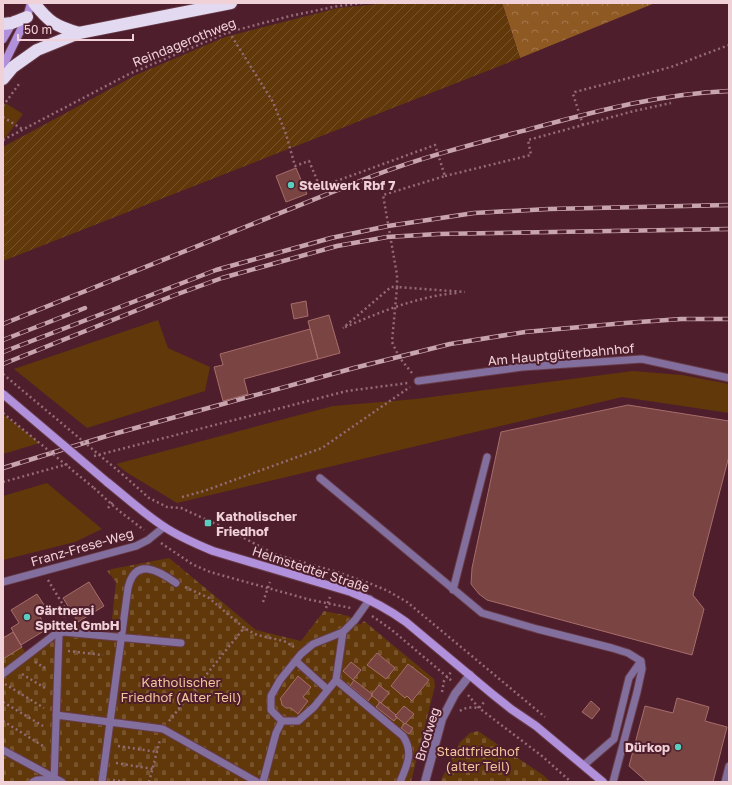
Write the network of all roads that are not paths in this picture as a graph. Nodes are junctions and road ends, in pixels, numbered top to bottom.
1 (231, 3) edge
2 (30, 7) edge
3 (8, 23) edge
4 (79, 33) junction
5 (3, 39) edge
6 (3, 66) edge
7 (3, 79) edge
8 (729, 378) edge
9 (418, 381) road end
10 (3, 394) edge
11 (487, 457) dead end
12 (320, 478) dead end
13 (164, 527) junction
14 (3, 582) edge
15 (176, 583) road end
16 (453, 590) junction
17 (370, 599) junction
18 (343, 632) junction
19 (61, 633) junction
20 (121, 638) junction
21 (181, 643) dead end
22 (296, 661) junction
23 (641, 661) junction
24 (3, 674) edge
25 (470, 675) junction
26 (336, 680) junction
27 (327, 689) junction
28 (56, 715) junction
29 (110, 721) junction
30 (282, 721) junction
31 (3, 750) edge
32 (584, 765) junction
33 (729, 766) edge
34 (54, 780) edge
35 (33, 782) edge
36 (62, 782) edge
37 (102, 782) edge
38 (257, 782) edge
39 (263, 782) edge
40 (400, 782) edge
41 (425, 782) edge
42 (603, 782) edge
43 (613, 782) edge
44 (725, 782) edge

1 - 4 highway
2 - 3 highway
2 - 4 highway
2 - 6 main road
3 - 5 main road
4 - 7 highway
8 - 9 lane, Am Hauptgüterbahnhof
10 - 13 main road, Helmstedter Straße, bridge
11 - 16 lane
12 - 16 lane
13 - 14 lane, Franz-Frese-Weg
13 - 17 main road, Helmstedter Straße
15 - 20 lane
16 - 23 lane
17 - 18 lane
17 - 25 main road, Helmstedter Straße
18 - 22 lane
18 - 26 lane
19 - 20 lane
19 - 24 lane
19 - 28 lane
20 - 21 lane
20 - 29 lane
22 - 27 lane
22 - 30 lane
23 - 32 lane
23 - 43 lane
25 - 32 main road, Helmstedter Straße
25 - 41 street, Brodweg
26 - 27 lane
26 - 40 lane
27 - 30 lane
28 - 29 lane
28 - 34 lane
29 - 37 lane
29 - 38 lane
30 - 39 lane
31 - 34 lane
32 - 42 main road, Helmstedter Straße
33 - 44 lane
34 - 35 lane
34 - 36 lane

